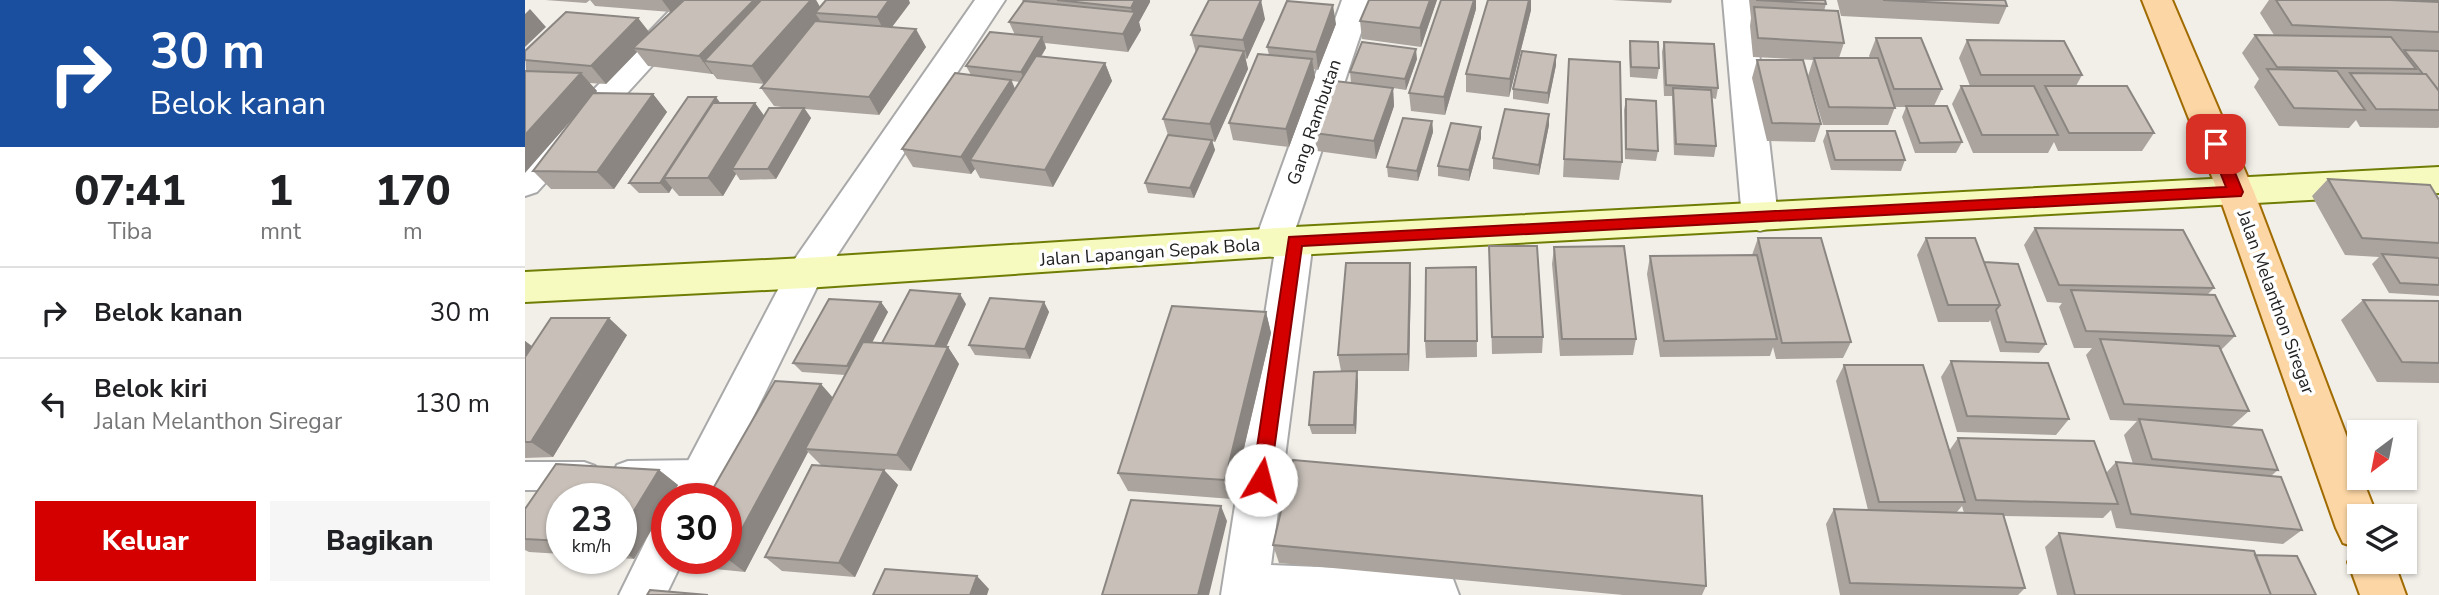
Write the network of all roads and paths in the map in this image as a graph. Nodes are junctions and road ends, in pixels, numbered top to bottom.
1 (697, 0) edge
2 (990, 0) edge
3 (1357, 0) edge
4 (1738, 0) edge
5 (2157, 0) edge
6 (2439, 180) edge
7 (525, 183) edge
8 (2236, 192) junction
9 (1760, 218) junction
10 (1283, 242) junction
11 (806, 273) junction
12 (525, 286) edge
13 (525, 476) edge
14 (651, 483) edge
15 (698, 483) edge
16 (2350, 504) edge
17 (652, 574) edge
18 (2375, 574) edge
19 (1245, 590) edge
20 (642, 595) edge
21 (1436, 595) edge
22 (2383, 595) edge

1 - 7 street
2 - 11 street
3 - 10 street, Gang Rambutan
4 - 9 street
5 - 8 main road, Jalan Melanthon Siregar
6 - 8 street, Jalan Lapangan Sepak Bola
8 - 9 street, Jalan Lapangan Sepak Bola
8 - 16 main road, Jalan Melanthon Siregar
9 - 10 street, Jalan Lapangan Sepak Bola
10 - 11 street, Jalan Lapangan Sepak Bola
10 - 19 street, Gang Rambutan
11 - 12 street, Jalan Lapangan Sepak Bola
11 - 15 street
13 - 14 lane
17 - 20 street
18 - 22 main road
19 - 21 street

